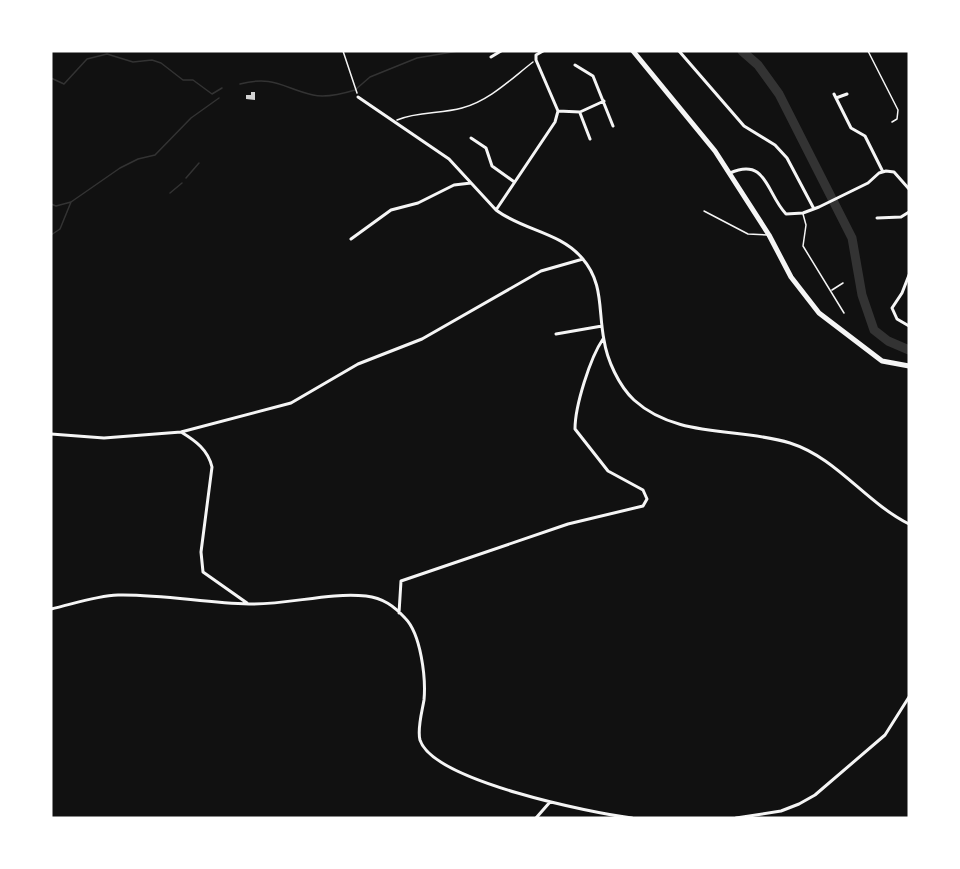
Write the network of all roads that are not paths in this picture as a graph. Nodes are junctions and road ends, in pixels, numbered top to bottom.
1 (501, 51) edge
2 (532, 51) edge
3 (543, 51) edge
4 (633, 51) edge
5 (679, 51) edge
6 (491, 57) dead end
7 (536, 58) junction
8 (575, 65) dead end
9 (847, 94) dead end
10 (358, 97) dead end
11 (604, 101) junction
12 (558, 111) junction
13 (580, 112) junction
14 (613, 126) dead end
15 (471, 138) dead end
16 (590, 139) dead end
17 (883, 172) junction
18 (729, 173) junction
19 (513, 181) junction
20 (471, 183) junction
21 (909, 189) edge
22 (814, 209) junction
23 (496, 210) junction
24 (704, 211) dead end
25 (909, 212) edge
26 (803, 213) junction
27 (877, 218) dead end
28 (769, 235) junction
29 (351, 238) dead end
30 (583, 259) junction
31 (909, 274) edge
32 (843, 283) dead end
33 (831, 290) junction
34 (844, 313) dead end
35 (602, 326) junction
36 (909, 326) edge
37 (556, 334) dead end
38 (603, 339) junction
39 (909, 366) edge
40 (181, 432) junction
41 (51, 434) edge
42 (909, 524) edge
43 (249, 604) junction
44 (51, 609) edge
45 (399, 613) junction
46 (909, 697) edge
47 (550, 802) junction
48 (536, 818) edge
49 (632, 818) edge
50 (736, 818) edge

1 - 6 street
2 - 7 street
3 - 7 street
4 - 18 main road
5 - 22 street
7 - 12 street
8 - 11 street
9 - 17 street
10 - 20 street
11 - 13 street
11 - 14 street
12 - 13 street
12 - 19 street
13 - 16 street
15 - 19 street
17 - 21 street
17 - 22 street
18 - 26 street
18 - 28 main road
19 - 23 street
20 - 23 street
20 - 29 street
22 - 26 street
23 - 30 street
24 - 28 lane
25 - 27 street
26 - 33 lane
28 - 39 main road
30 - 35 street
30 - 40 street
31 - 36 street
32 - 33 lane
33 - 34 lane
35 - 37 street
35 - 38 street
38 - 42 street
38 - 45 street
40 - 41 street
40 - 43 street
43 - 44 street
43 - 45 street
45 - 47 street
46 - 50 street
47 - 48 street
47 - 49 street

